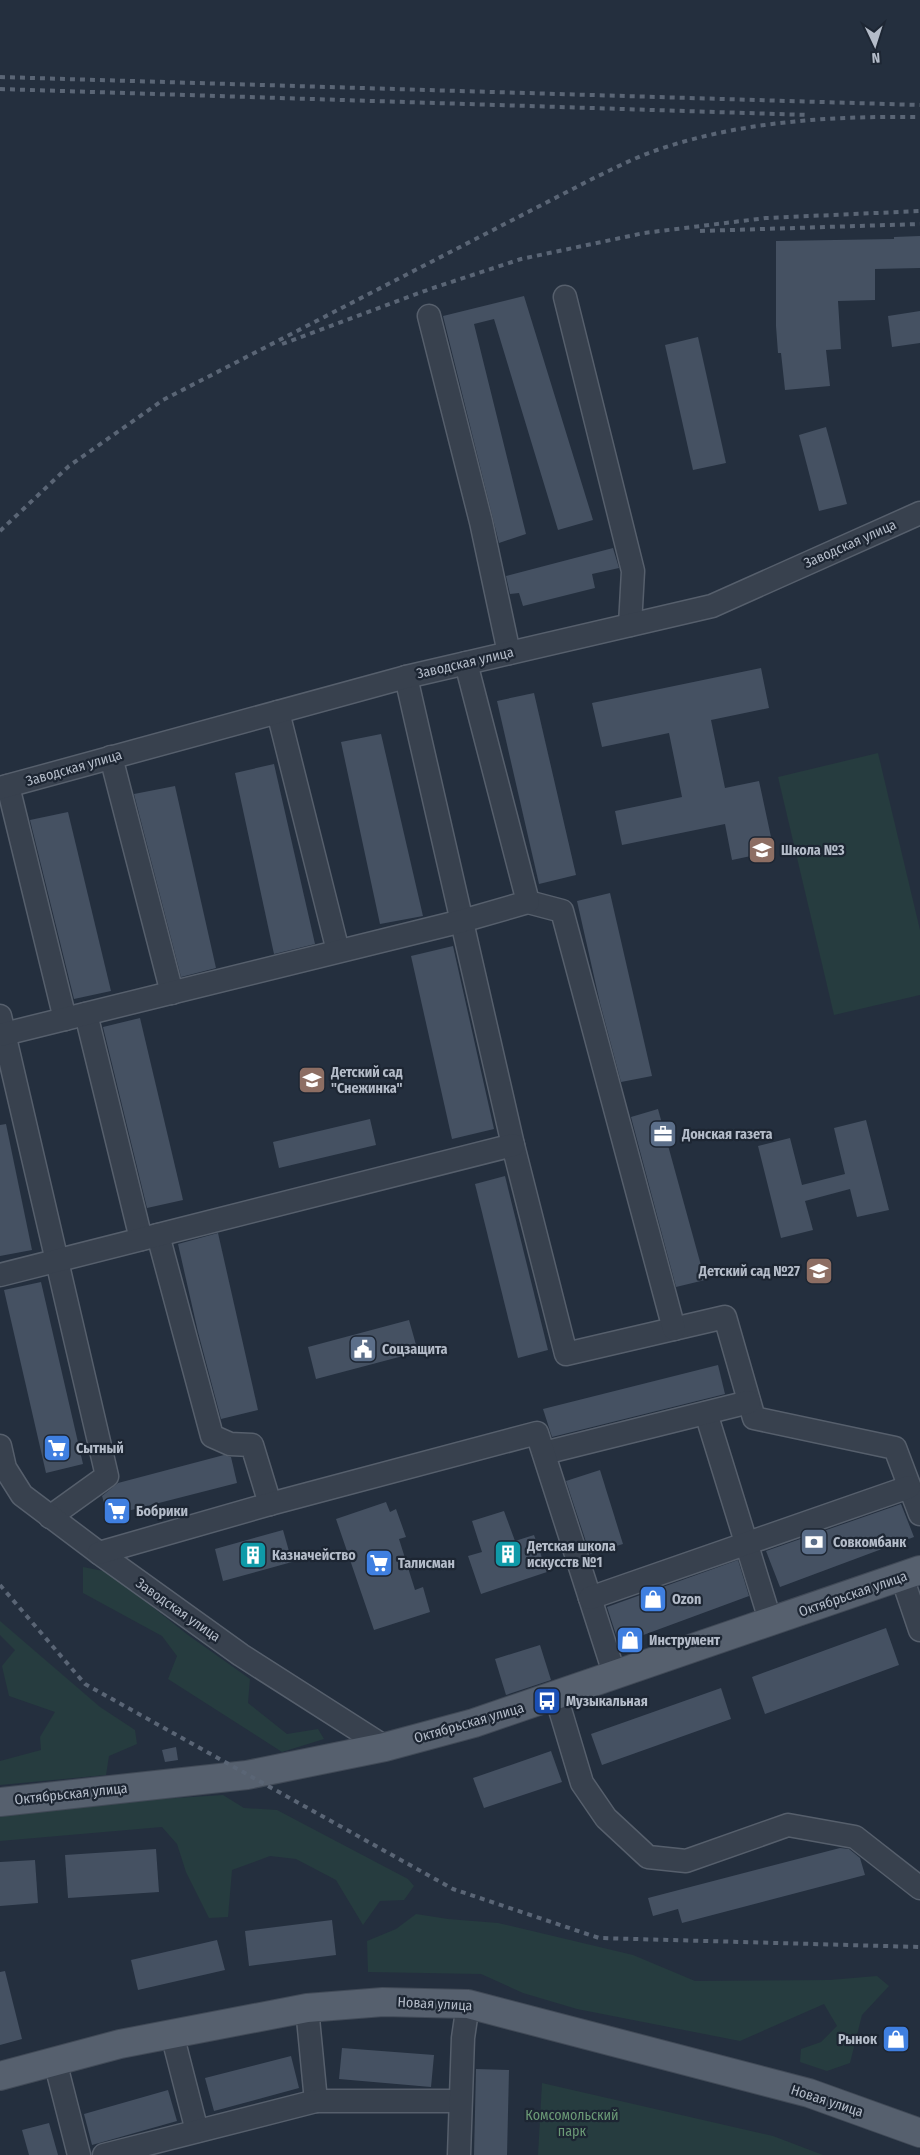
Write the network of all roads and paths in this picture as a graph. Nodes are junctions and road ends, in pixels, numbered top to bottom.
1 (565, 297) dead end
2 (429, 316) dead end
3 (920, 513) edge
4 (630, 625) junction
5 (509, 653) junction
6 (466, 663) junction
7 (406, 677) junction
8 (278, 712) junction
9 (111, 757) junction
10 (4, 787) edge
11 (528, 902) junction
12 (462, 920) junction
13 (338, 951) junction
14 (172, 992) junction
15 (76, 1017) junction
16 (1, 1028) edge
17 (513, 1145) junction
18 (149, 1237) junction
19 (57, 1260) junction
20 (0, 1275) edge
21 (674, 1329) junction
22 (749, 1402) junction
23 (706, 1413) junction
24 (0, 1446) edge
25 (544, 1453) junction
26 (909, 1487) junction
27 (270, 1504) junction
28 (920, 1514) edge
29 (50, 1517) junction
30 (746, 1544) junction
31 (98, 1554) junction
32 (911, 1574) edge
33 (590, 1598) junction
34 (771, 1622) junction
35 (920, 1630) edge
36 (615, 1676) junction
37 (556, 1696) junction
38 (385, 1746) junction
39 (0, 1802) edge
40 (920, 1888) edge
41 (468, 2004) junction
42 (307, 2008) junction
43 (172, 2034) junction
44 (55, 2062) junction
45 (0, 2076) edge
46 (460, 2101) junction
47 (316, 2102) junction
48 (197, 2131) junction
49 (920, 2132) edge
50 (80, 2155) edge
51 (104, 2155) edge
52 (459, 2155) edge

1 - 4 street
2 - 5 street
3 - 4 street, Заводская улица
4 - 5 street, Заводская улица
5 - 6 street, Заводская улица
6 - 7 street, Заводская улица
6 - 11 street
7 - 8 street, Заводская улица
7 - 12 street
8 - 9 street, Заводская улица
8 - 13 street
9 - 10 street, Заводская улица
9 - 14 street
10 - 15 street
11 - 12 street
11 - 21 street
12 - 13 street
12 - 17 street
13 - 14 street
14 - 15 street
15 - 16 street
15 - 18 street
16 - 19 street
17 - 18 street
17 - 21 street
18 - 19 street
18 - 27 street
19 - 20 street
19 - 29 street
21 - 22 street
22 - 23 street
22 - 26 street
23 - 25 street
23 - 30 street
24 - 29 street, Заводская улица
25 - 27 street
25 - 33 street
26 - 28 street
26 - 30 street
27 - 31 street
29 - 31 street, Заводская улица
30 - 33 street
30 - 34 street
31 - 38 street, Заводская улица
32 - 34 main road, Октябрьская улица
32 - 35 street
33 - 36 street
34 - 36 main road, Октябрьская улица
36 - 37 main road, Октябрьская улица
37 - 38 main road, Октябрьская улица
37 - 40 street
38 - 39 main road, Октябрьская улица
41 - 42 main road, Новая улица
41 - 46 street
41 - 49 main road, Новая улица
42 - 43 main road, Новая улица
42 - 47 street
43 - 44 main road, Новая улица
43 - 48 street
44 - 45 main road, Новая улица
44 - 50 street
46 - 47 street
46 - 52 street
47 - 48 street
48 - 51 street

